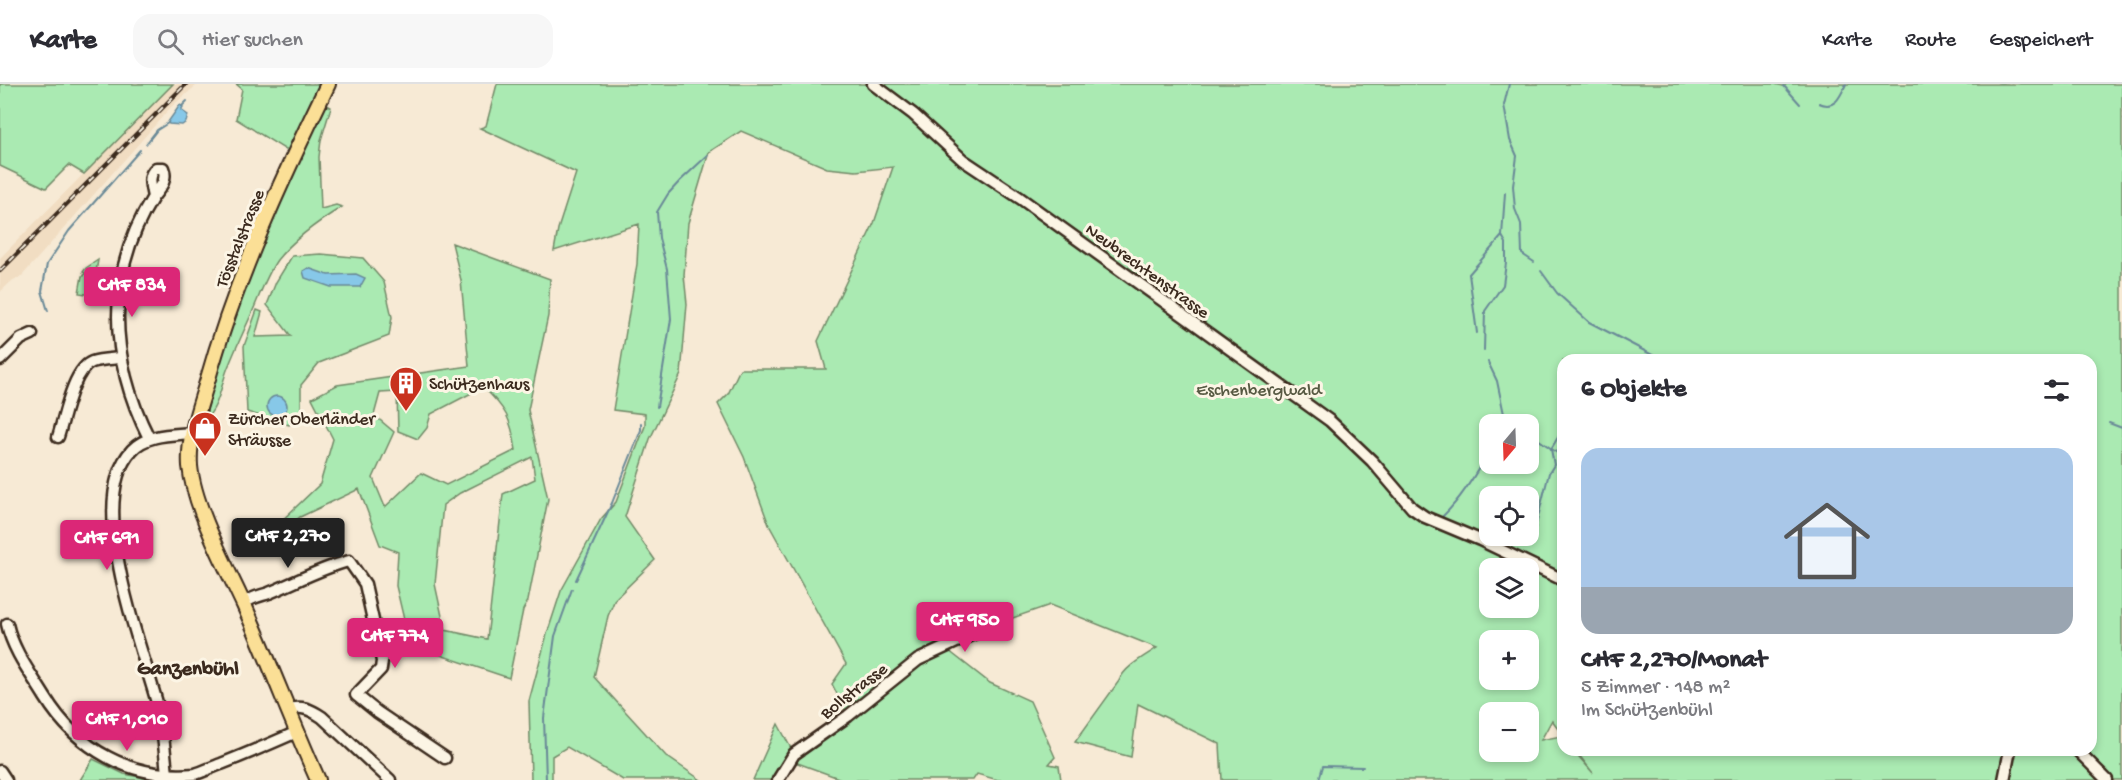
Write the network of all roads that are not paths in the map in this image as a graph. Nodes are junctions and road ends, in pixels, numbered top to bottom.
1 (328, 84) edge
2 (873, 84) edge
3 (153, 197) dead end
4 (32, 334) dead end
5 (120, 357) junction
6 (0, 360) edge
7 (192, 433) junction
8 (58, 437) dead end
9 (149, 438) junction
10 (1557, 577) edge
11 (243, 604) junction
12 (6, 624) dead end
13 (993, 625) dead end
14 (287, 710) junction
15 (297, 732) junction
16 (2009, 756) edge
17 (2083, 756) edge
18 (445, 758) dead end
19 (0, 771) edge
20 (167, 775) junction
21 (6, 780) edge
22 (318, 780) edge
23 (390, 780) edge
24 (778, 780) edge
25 (2004, 780) edge
26 (2107, 780) edge

1 - 7 main road, Tösstalstrasse
2 - 10 street, Neubrechtenstrasse
3 - 5 street
4 - 6 street
5 - 8 street
5 - 9 street
7 - 9 street
7 - 11 main road, Tösstalstrasse
9 - 20 street
11 - 14 main road, Tösstalstrasse
11 - 18 street
12 - 20 street
13 - 24 street, Bollstrasse
14 - 15 main road, Tösstalstrasse
14 - 23 street
15 - 20 street
15 - 22 main road, Tösstalstrasse
16 - 25 street
17 - 26 street
19 - 21 street

